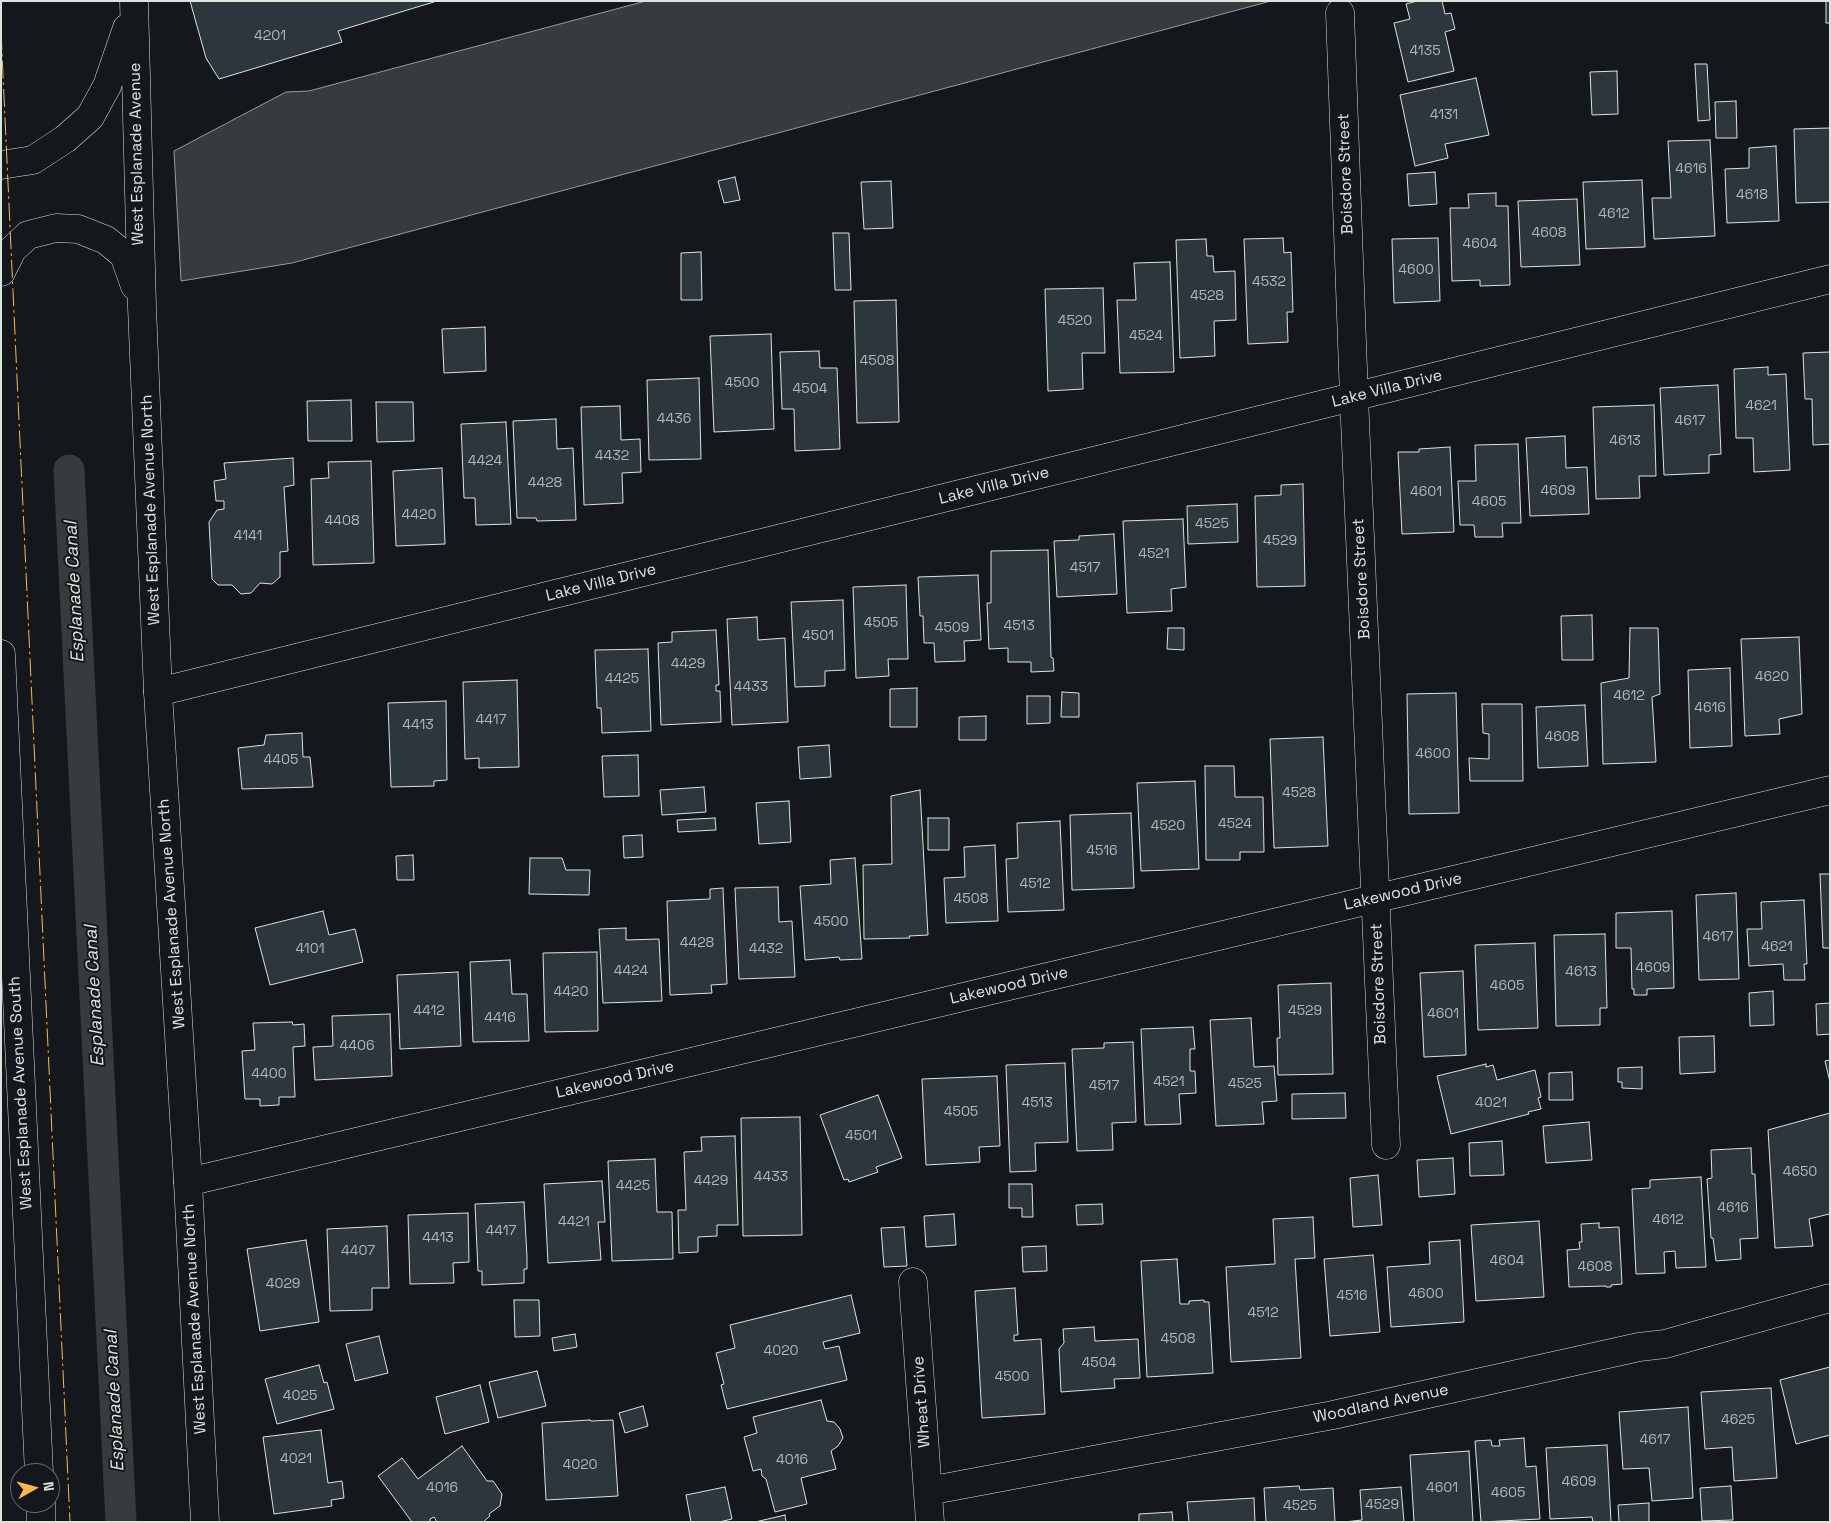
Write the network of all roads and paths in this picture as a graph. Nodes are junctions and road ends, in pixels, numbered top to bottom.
1 (134, 5) edge
2 (1340, 13) dead end
3 (1, 166) edge
4 (1, 272) edge
5 (1830, 278) edge
6 (142, 307) junction
7 (1354, 397) junction
8 (1, 654) edge
9 (158, 692) junction
10 (1830, 790) edge
11 (1376, 898) junction
12 (8, 980) edge
13 (1386, 1145) dead end
14 (188, 1182) junction
15 (913, 1282) dead end
16 (1830, 1298) edge
17 (38, 1463) edge
18 (928, 1491) junction
19 (205, 1522) edge
20 (930, 1522) edge

1 - 3 street
1 - 6 street, West Esplanade Avenue
2 - 7 street, Boisdore Street
4 - 6 street
5 - 7 street, Lake Villa Drive
6 - 9 street, West Esplanade Avenue North
7 - 9 street, Lake Villa Drive
7 - 11 street, Boisdore Street
8 - 12 street, West Esplanade Avenue South
9 - 14 street, West Esplanade Avenue North
10 - 11 street, Lakewood Drive
11 - 13 street, Boisdore Street
11 - 14 street, Lakewood Drive
12 - 17 street, West Esplanade Avenue South
14 - 19 street, West Esplanade Avenue North
15 - 18 street, Wheat Drive
16 - 18 street, Woodland Avenue
18 - 20 street, Wheat Drive

